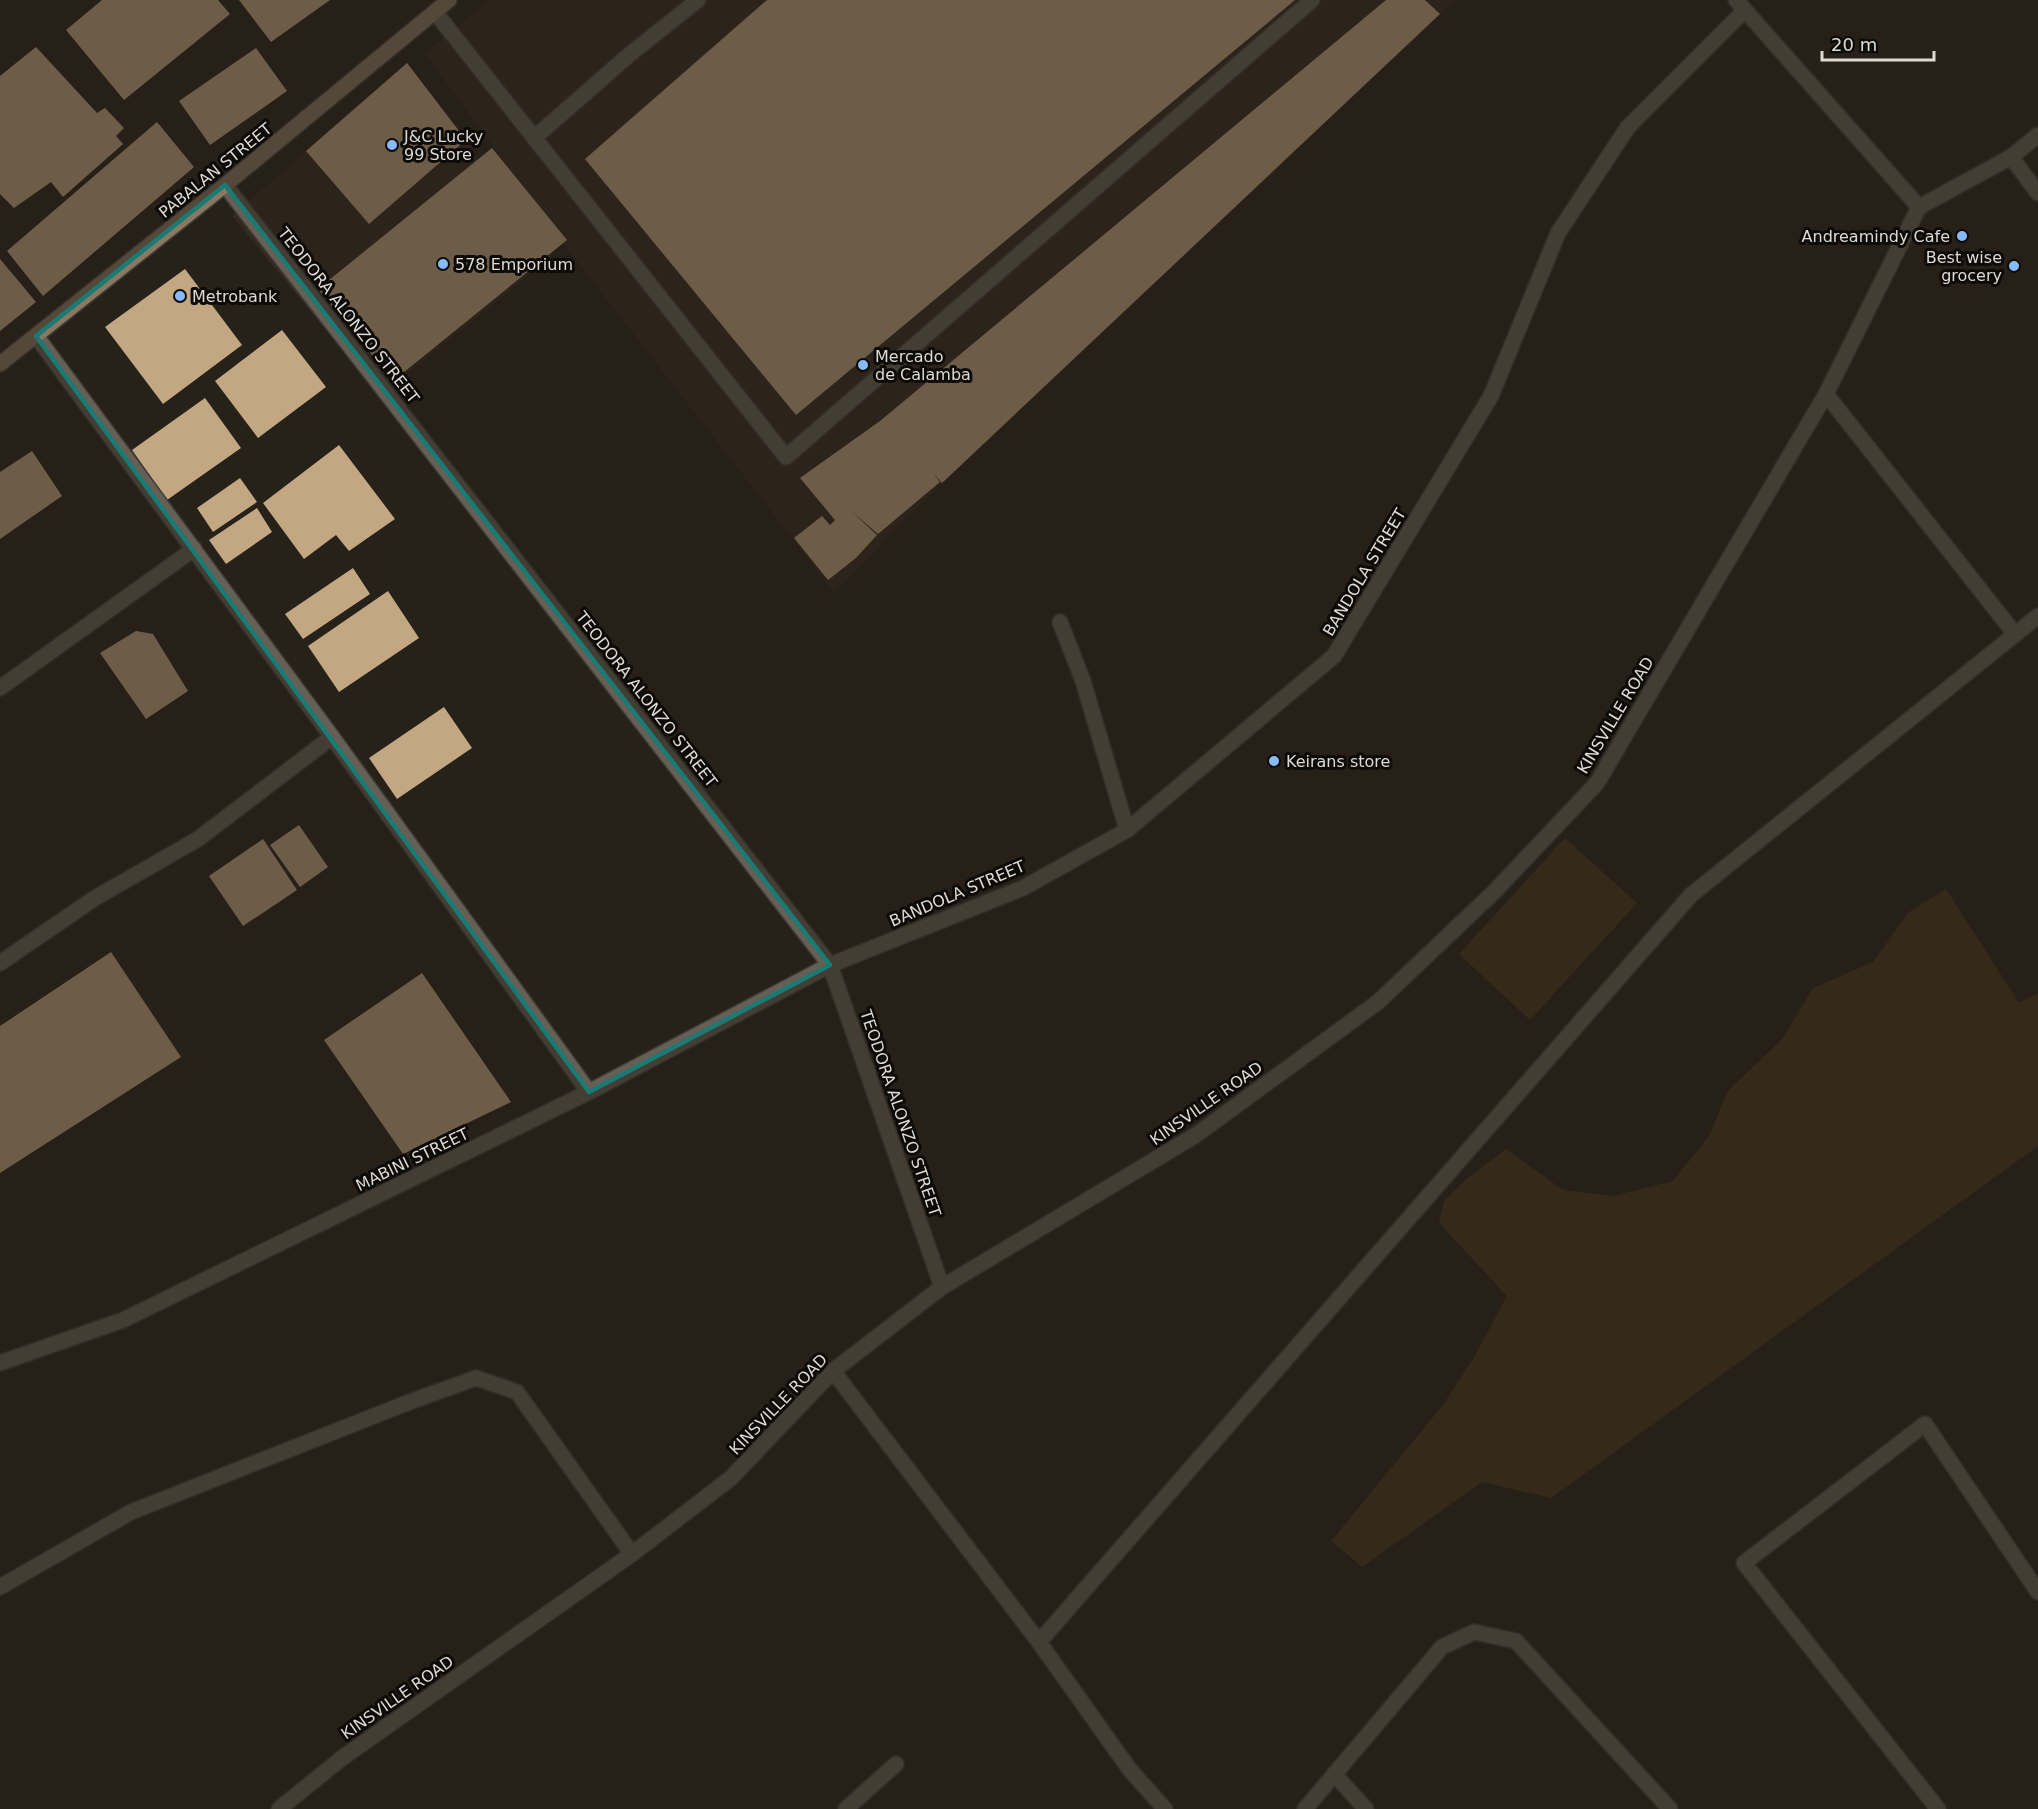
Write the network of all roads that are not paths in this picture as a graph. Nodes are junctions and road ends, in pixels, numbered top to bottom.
1 (449, 0) edge
2 (698, 0) edge
3 (1312, 0) edge
4 (1740, 5) edge
5 (435, 12) junction
6 (2038, 135) edge
7 (534, 138) junction
8 (2011, 157) junction
9 (225, 185) junction
10 (2038, 193) edge
11 (1919, 207) junction
12 (36, 336) junction
13 (0, 364) edge
14 (1826, 394) junction
15 (194, 549) junction
16 (2038, 616) edge
17 (1060, 622) dead end
18 (2015, 634) junction
19 (0, 688) edge
20 (332, 736) junction
21 (1127, 830) junction
22 (0, 963) edge
23 (830, 964) junction
24 (590, 1092) junction
25 (942, 1287) junction
26 (0, 1363) edge
27 (832, 1371) junction
28 (632, 1554) junction
29 (0, 1587) edge
30 (2038, 1592) edge
31 (1039, 1642) junction
32 (896, 1764) dead end
33 (1334, 1774) junction
34 (279, 1809) edge
35 (846, 1809) edge
36 (1165, 1809) edge
37 (1305, 1809) edge
38 (1366, 1809) edge
39 (1670, 1809) edge
40 (1938, 1809) edge

1 - 5 street, PABALAN STREET
2 - 7 street
3 - 7 street
4 - 11 street
4 - 21 street, BANDOLA STREET
5 - 7 street
5 - 9 street, PABALAN STREET
6 - 8 street
8 - 10 street
8 - 11 street
9 - 12 street, PABALAN STREET
9 - 23 street, TEODORA ALONZO STREET
11 - 14 street, KINSVILLE ROAD
12 - 13 street, PABALAN STREET
12 - 15 street
14 - 18 street
14 - 25 street, KINSVILLE ROAD
15 - 19 street
15 - 20 street
16 - 18 street
17 - 21 street
18 - 31 street
20 - 22 street
20 - 24 street
21 - 23 street, BANDOLA STREET
23 - 24 street, MABINI STREET
23 - 25 street, TEODORA ALONZO STREET
24 - 26 street, MABINI STREET
25 - 27 street, KINSVILLE ROAD
27 - 28 street, KINSVILLE ROAD
27 - 31 street
28 - 29 street
28 - 34 street, KINSVILLE ROAD
30 - 40 street
31 - 36 street
32 - 35 street
33 - 37 street
33 - 38 street
33 - 39 street

